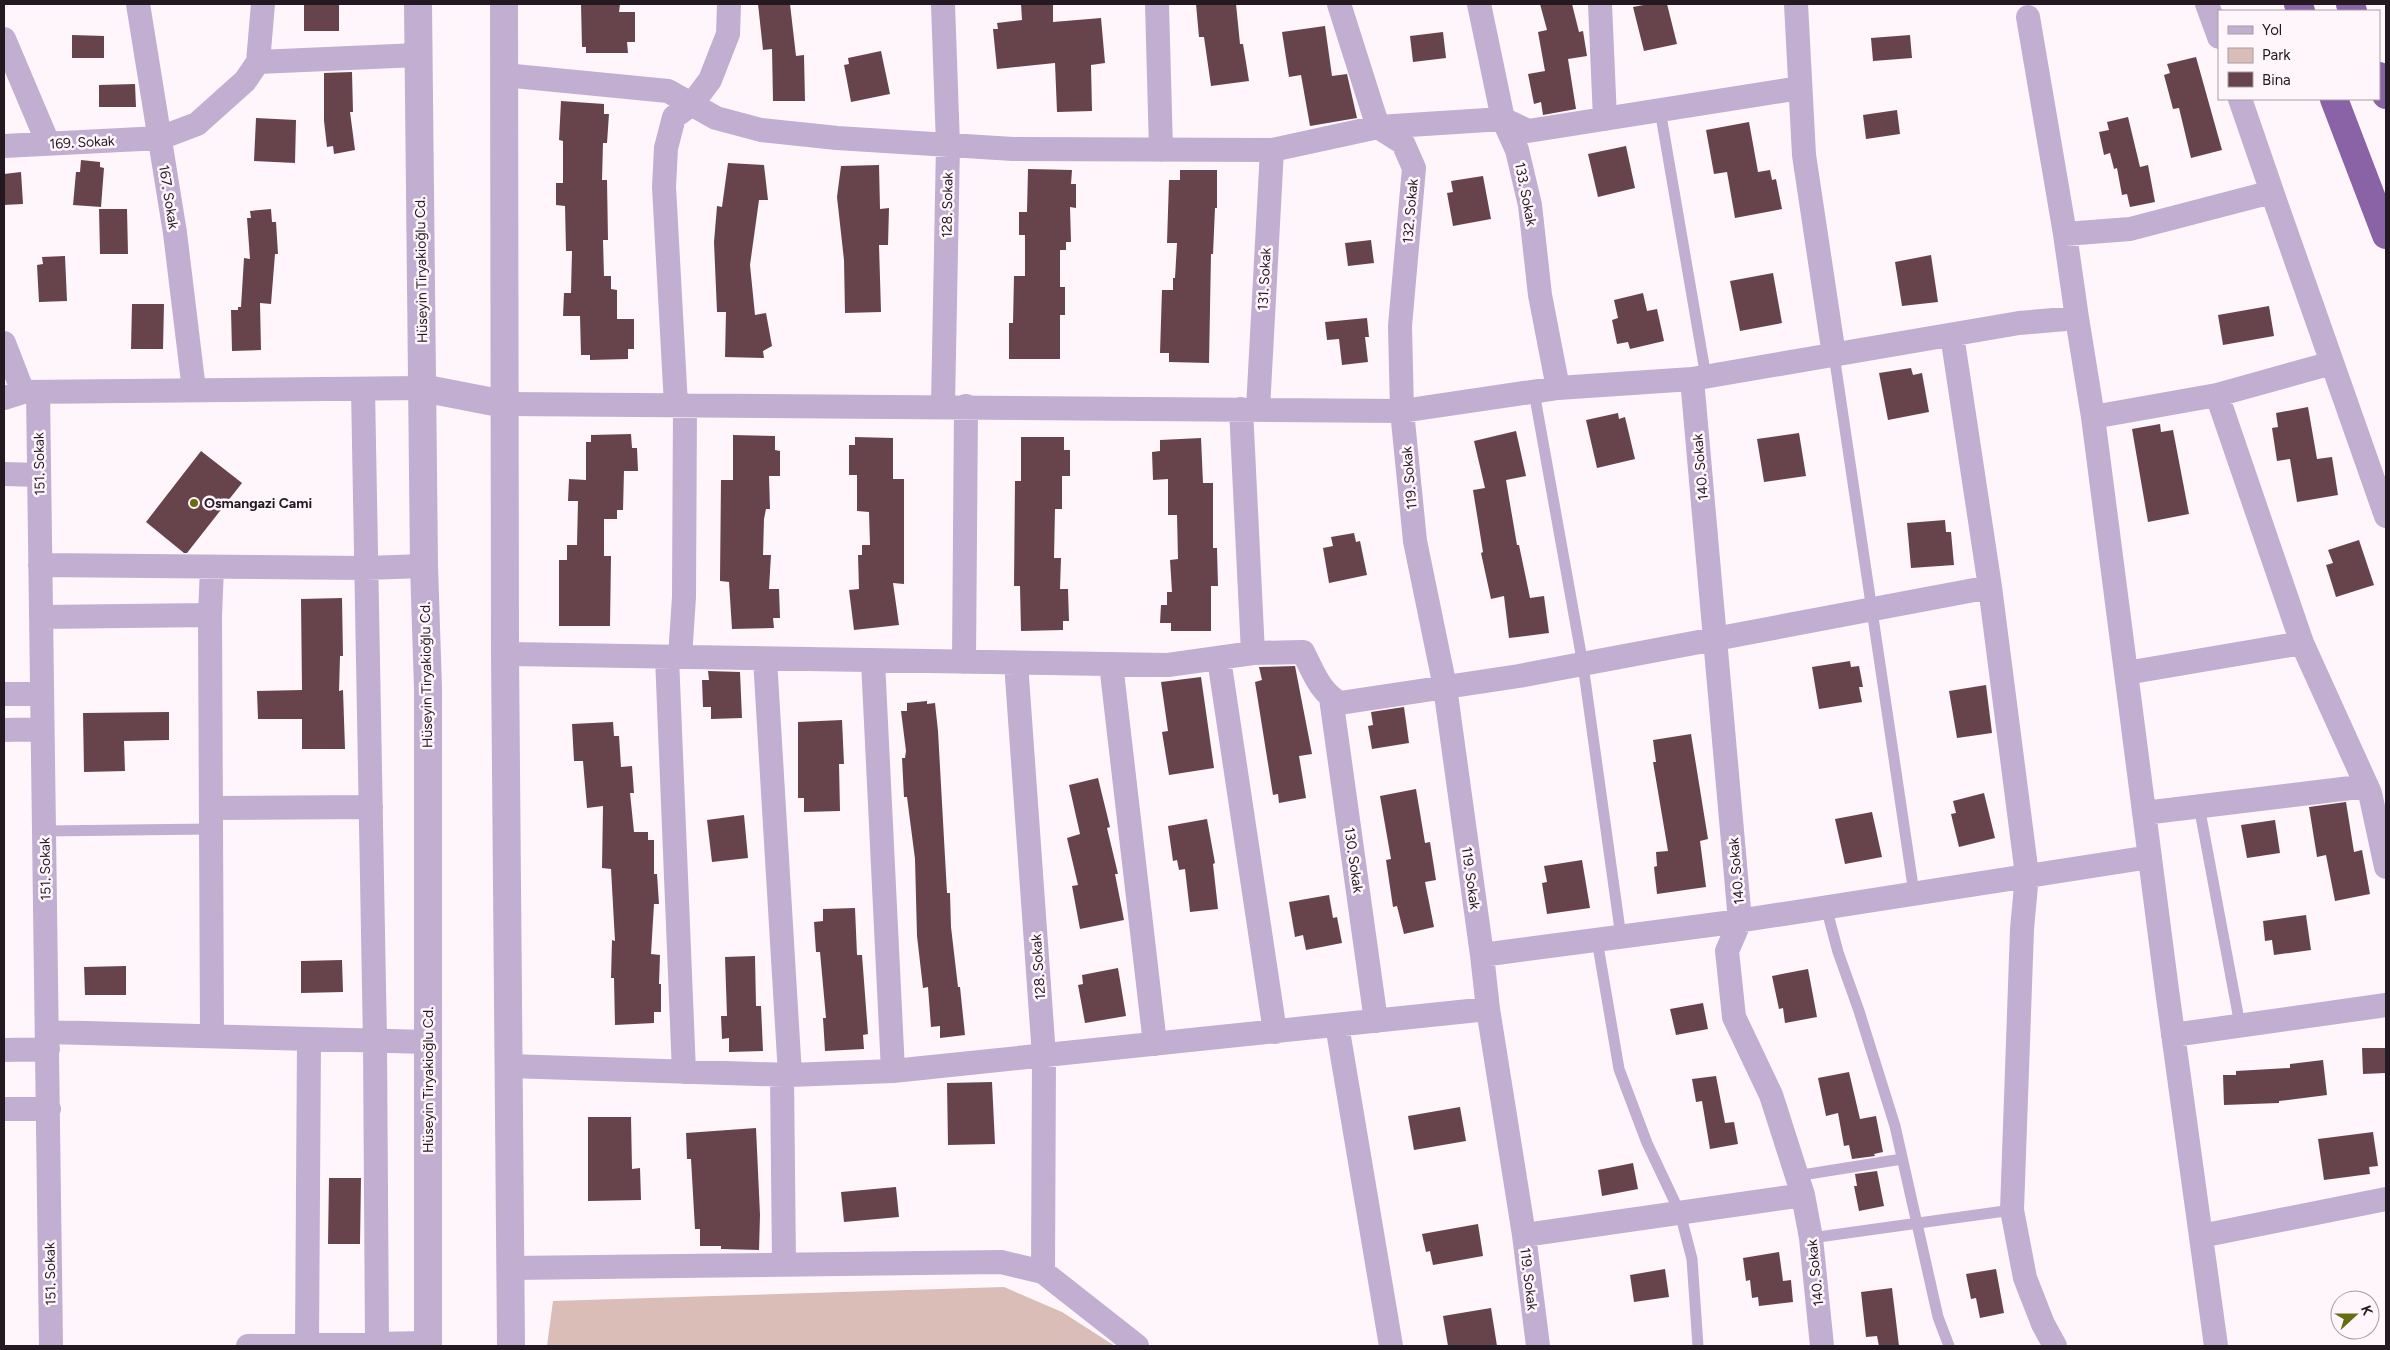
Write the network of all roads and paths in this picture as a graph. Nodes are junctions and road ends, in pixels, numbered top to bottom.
1 (138, 4) edge
2 (263, 4) edge
3 (418, 4) edge
4 (504, 4) edge
5 (729, 4) edge
6 (943, 4) edge
7 (1157, 4) edge
8 (1340, 4) edge
9 (1479, 4) edge
10 (1600, 4) edge
11 (1796, 4) edge
12 (2207, 4) edge
13 (2028, 18) dead end
14 (2218, 34) edge
15 (4, 39) edge
16 (418, 56) junction
17 (258, 62) junction
18 (504, 75) junction
19 (2380, 79) edge
20 (1800, 88) junction
21 (2386, 95) edge
22 (2240, 100) edge
23 (2334, 100) edge
24 (692, 104) junction
25 (1660, 110) junction
26 (1503, 119) junction
27 (1605, 119) junction
28 (1378, 127) junction
29 (160, 138) junction
30 (48, 143) junction
31 (948, 145) junction
32 (4, 146) edge
33 (1161, 150) junction
34 (1272, 150) junction
35 (2272, 192) junction
36 (2066, 234) junction
37 (2386, 235) edge
38 (2077, 318) junction
39 (1952, 334) junction
40 (4, 343) edge
41 (1834, 355) junction
42 (2332, 363) junction
43 (1699, 378) junction
44 (422, 388) junction
45 (1558, 388) junction
46 (363, 389) junction
47 (194, 390) junction
48 (1534, 392) junction
49 (21, 394) edge
50 (2217, 395) junction
51 (504, 404) junction
52 (680, 405) junction
53 (954, 406) junction
54 (1249, 409) junction
55 (1402, 410) junction
56 (2093, 416) junction
57 (4, 474) edge
58 (39, 475) junction
59 (2386, 516) edge
60 (40, 565) junction
61 (424, 566) junction
62 (212, 568) junction
63 (366, 568) junction
64 (1990, 587) junction
65 (1873, 610) junction
66 (210, 615) junction
67 (41, 617) junction
68 (1716, 640) junction
69 (2302, 643) junction
70 (1254, 653) junction
71 (505, 654) junction
72 (673, 657) junction
73 (765, 659) junction
74 (1218, 659) junction
75 (873, 661) junction
76 (964, 662) junction
77 (1016, 663) junction
78 (1110, 664) junction
79 (1583, 664) junction
80 (2126, 673) junction
81 (1445, 688) junction
82 (4, 694) edge
83 (41, 694) junction
84 (1331, 698) junction
85 (42, 729) junction
86 (4, 730) edge
87 (2367, 786) junction
88 (2200, 806) junction
89 (371, 807) junction
90 (2144, 813) junction
91 (210, 819) junction
92 (44, 831) junction
93 (2150, 857) junction
94 (2386, 867) edge
95 (2027, 875) junction
96 (1914, 893) junction
97 (1826, 907) junction
98 (1740, 920) junction
99 (1621, 937) junction
100 (1598, 940) junction
101 (1482, 956) junction
102 (2386, 1005) edge
103 (1488, 1009) junction
104 (1376, 1021) junction
105 (1337, 1025) junction
106 (2240, 1026) junction
107 (1275, 1032) junction
108 (2173, 1034) junction
109 (212, 1036) junction
110 (309, 1039) junction
111 (47, 1041) junction
112 (375, 1041) junction
113 (428, 1042) junction
114 (1155, 1044) junction
115 (4, 1050) edge
116 (1044, 1056) junction
117 (509, 1066) junction
118 (893, 1071) junction
119 (684, 1072) junction
120 (786, 1075) junction
121 (48, 1109) junction
122 (4, 1110) edge
123 (1902, 1159) junction
124 (1799, 1186) junction
125 (2386, 1199) edge
126 (2012, 1210) junction
127 (1680, 1213) junction
128 (1916, 1224) junction
129 (1524, 1235) junction
130 (2201, 1236) junction
131 (1811, 1238) junction
132 (784, 1264) junction
133 (511, 1268) junction
134 (1044, 1272) junction
135 (428, 1344) edge
136 (307, 1345) junction
137 (377, 1345) edge
138 (51, 1346) edge
139 (248, 1346) edge
140 (511, 1346) edge
141 (1137, 1346) edge
142 (1390, 1346) edge
143 (1538, 1346) edge
144 (1698, 1346) edge
145 (1822, 1346) edge
146 (1949, 1346) edge
147 (2055, 1346) edge
148 (2216, 1346) edge

1 - 29 street, 167. Sokak
2 - 17 street
3 - 16 street, Hüseyin Tiryakioğlu Cd.
4 - 18 street
5 - 24 street
6 - 31 street, 128. Sokak
7 - 33 street
8 - 28 street
9 - 26 street, 133. Sokak
10 - 27 street
11 - 20 street
12 - 14 street
13 - 36 street
15 - 30 street
16 - 17 street
16 - 44 street, Hüseyin Tiryakioğlu Cd.
17 - 29 street, 169. Sokak
18 - 24 street
18 - 51 street
19 - 21 highway
20 - 25 street
20 - 41 street
22 - 35 street
23 - 37 highway
24 - 31 street
24 - 52 street
25 - 27 street
25 - 43 lane
26 - 27 street
26 - 28 street
26 - 45 street, 133. Sokak
28 - 34 street
28 - 55 street, 132. Sokak
29 - 30 street, 169. Sokak
29 - 47 street, 167. Sokak
30 - 32 street, 169. Sokak
31 - 33 street
31 - 53 street, 128. Sokak
33 - 34 street
34 - 54 street, 131. Sokak
35 - 36 street
35 - 42 street
36 - 38 street
38 - 39 street
38 - 56 street
39 - 41 street
39 - 64 street
40 - 49 street
41 - 43 street
41 - 65 lane
42 - 50 street
42 - 59 street
43 - 45 street
43 - 68 street, 140. Sokak
44 - 46 street
44 - 51 street
44 - 61 street, Hüseyin Tiryakioğlu Cd.
45 - 48 street
46 - 47 street
46 - 63 street
47 - 49 street
48 - 55 street
48 - 79 lane
49 - 58 street, 151. Sokak
50 - 56 street
50 - 69 street
51 - 52 street
51 - 71 street
52 - 53 street
52 - 72 street
53 - 54 street
53 - 76 street, 128. Sokak
54 - 55 street
54 - 70 street, 131. Sokak
55 - 81 street, 119. Sokak
56 - 80 street
57 - 58 street
58 - 60 street, 151. Sokak
60 - 62 street
60 - 67 street, 151. Sokak
61 - 63 street
61 - 113 street, Hüseyin Tiryakioğlu Cd.
62 - 63 street
62 - 66 street
63 - 89 street
64 - 65 street
64 - 95 street
65 - 68 street
65 - 96 lane
66 - 67 street
66 - 91 street
67 - 83 street, 151. Sokak
68 - 79 street
68 - 98 street, 140. Sokak
69 - 80 street
69 - 87 street
70 - 74 street
70 - 84 street
71 - 72 street
71 - 117 street
72 - 73 street
72 - 119 street
73 - 75 street
73 - 120 street
74 - 78 street
74 - 107 street
75 - 76 street
75 - 118 street
76 - 77 street
77 - 78 street
77 - 116 street, 128. Sokak
78 - 114 street
79 - 81 street
79 - 99 lane
80 - 90 street
81 - 84 street
81 - 101 street, 119. Sokak
82 - 83 street
83 - 85 street, 151. Sokak
84 - 104 street, 130. Sokak
85 - 86 street
85 - 92 street, 151. Sokak
87 - 88 street
87 - 94 street
88 - 90 street
88 - 106 lane
89 - 91 street
89 - 112 street
90 - 93 street
91 - 92 lane
91 - 109 street
92 - 111 street, 151. Sokak
93 - 95 street
93 - 108 street
95 - 96 street
95 - 126 street
96 - 97 street
97 - 98 street
97 - 123 lane
98 - 99 street
98 - 124 street, 140. Sokak
99 - 100 street
100 - 101 street
100 - 127 lane
101 - 103 street, 119. Sokak
102 - 106 street
103 - 104 street
103 - 129 street, 119. Sokak
104 - 105 street
105 - 107 street
105 - 142 street
106 - 108 street
107 - 114 street
108 - 130 street
109 - 110 street
109 - 111 street
110 - 112 street
110 - 136 street
111 - 115 street
111 - 121 street, 151. Sokak
112 - 113 street
112 - 137 street
113 - 135 street, Hüseyin Tiryakioğlu Cd.
114 - 116 street
116 - 118 street
116 - 134 street, 128. Sokak
117 - 119 street
117 - 133 street
118 - 120 street
119 - 120 street
120 - 132 street
121 - 122 street
121 - 138 street, 151. Sokak
123 - 124 lane
123 - 128 lane
124 - 127 street
124 - 131 street, 140. Sokak
125 - 130 street
126 - 128 lane
126 - 147 street
127 - 129 street
127 - 144 lane
128 - 131 lane
128 - 146 lane
129 - 143 street, 119. Sokak
130 - 148 street
131 - 145 street, 140. Sokak
132 - 133 street
132 - 134 street
133 - 140 street
134 - 141 street
135 - 137 street
136 - 137 street
136 - 139 street

